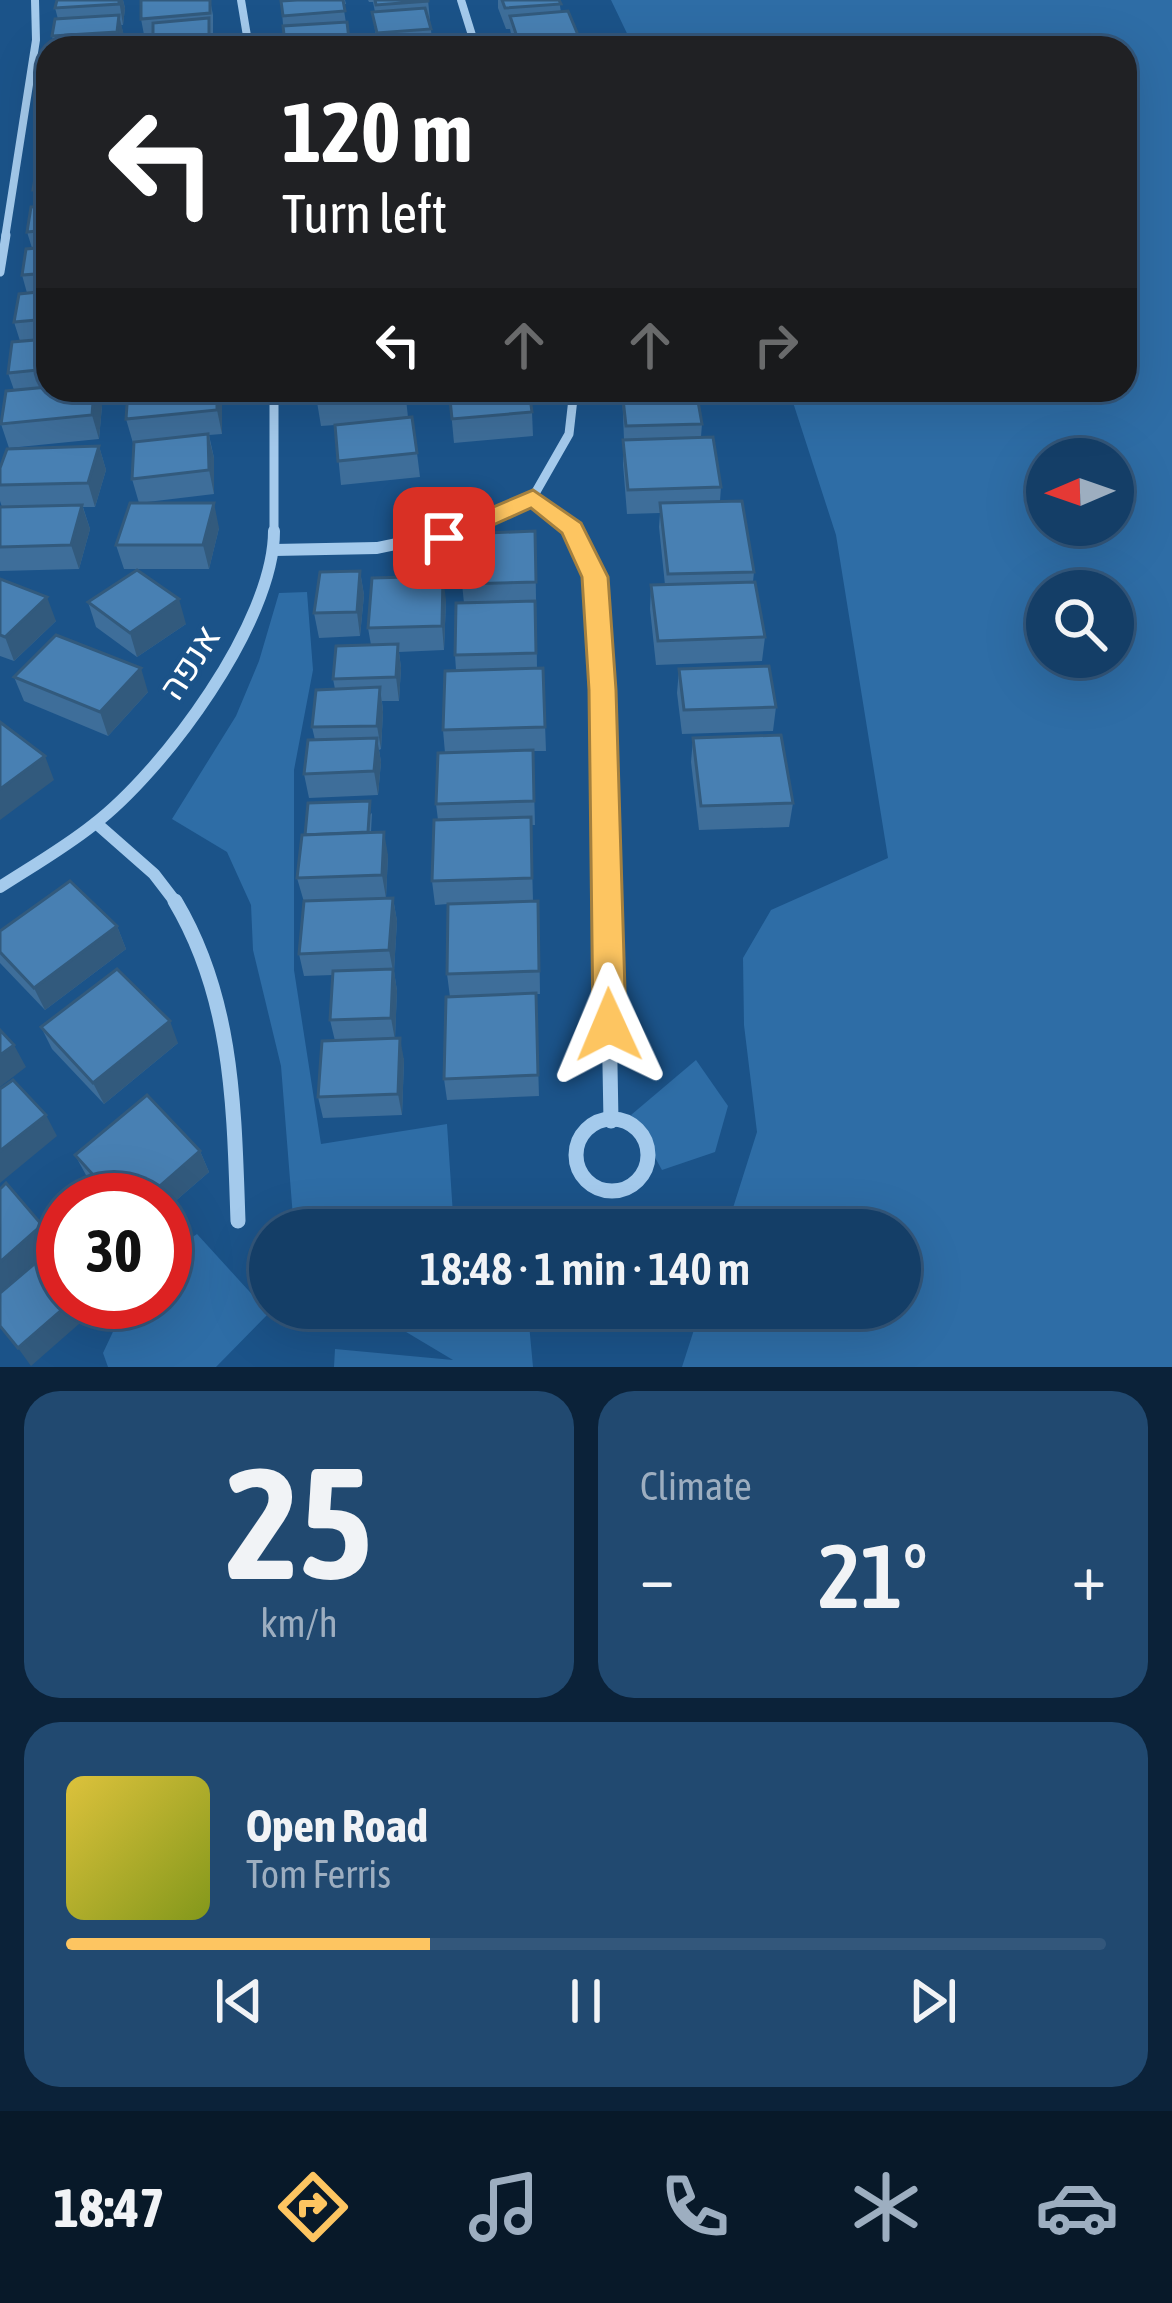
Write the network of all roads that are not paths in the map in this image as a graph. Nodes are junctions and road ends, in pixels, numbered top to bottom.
1 (35, 0) edge
2 (241, 0) edge
3 (461, 0) edge
4 (248, 36) edge
5 (472, 36) edge
6 (0, 272) edge
7 (274, 402) edge
8 (575, 402) edge
9 (533, 497) junction
10 (274, 550) junction
11 (95, 824) junction
12 (0, 887) edge
13 (611, 1121) junction
14 (238, 1221) dead end

1 - 6 street
2 - 4 street
3 - 5 street
7 - 10 street, אנפה
8 - 9 street
9 - 10 street
9 - 13 street
10 - 11 street, אנפה
11 - 12 street, אנפה
11 - 14 street
13 - 13 street

